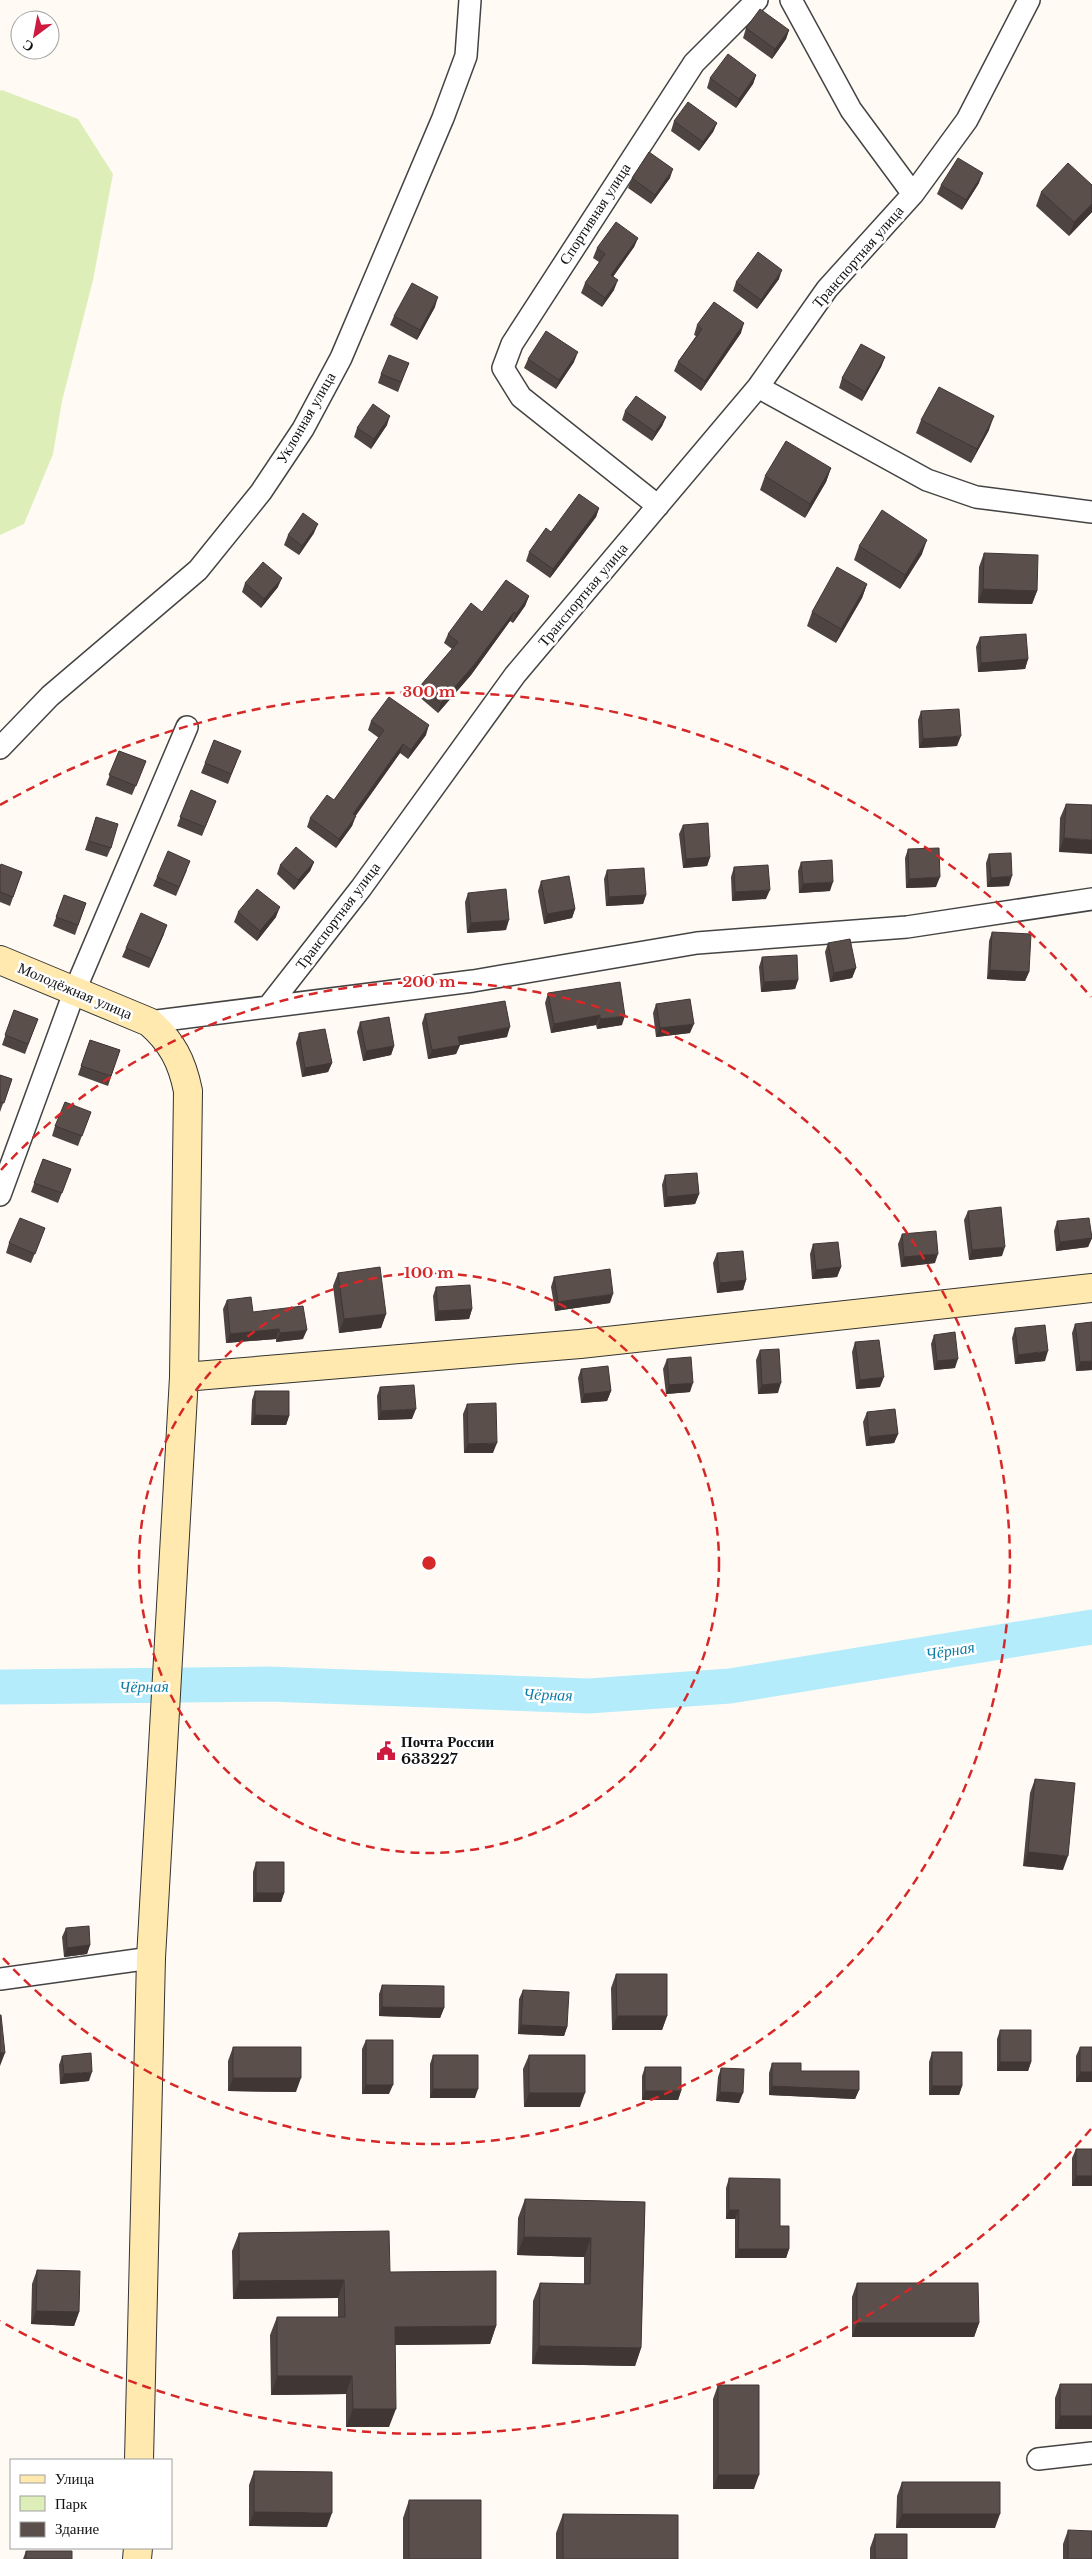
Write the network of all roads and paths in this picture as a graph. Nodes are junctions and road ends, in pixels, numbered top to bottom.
1 (470, 0) edge
2 (757, 0) edge
3 (791, 0) edge
4 (1029, 0) edge
5 (913, 194) junction
6 (758, 387) junction
7 (658, 506) junction
8 (1092, 512) edge
9 (187, 727) dead end
10 (0, 748) edge
11 (1092, 899) edge
12 (0, 960) edge
13 (75, 990) junction
14 (268, 1007) junction
15 (149, 1022) junction
16 (0, 1195) edge
17 (1092, 1288) edge
18 (184, 1377) junction
19 (151, 1958) junction
20 (0, 1979) edge
21 (1092, 2452) edge
22 (1038, 2458) dead end
23 (139, 2459) edge

1 - 10 street, Уклонная улица
2 - 7 street, Спортивная улица
3 - 5 street
4 - 5 street, Транспортная улица
5 - 6 street, Транспортная улица
6 - 7 street, Транспортная улица
6 - 8 street
7 - 14 street, Транспортная улица
9 - 13 street
11 - 14 street
12 - 13 street, Молодёжная улица
13 - 15 street, Молодёжная улица
13 - 16 street
14 - 15 street
15 - 18 street
17 - 18 street
18 - 19 street
19 - 20 street
19 - 23 street
21 - 22 street

